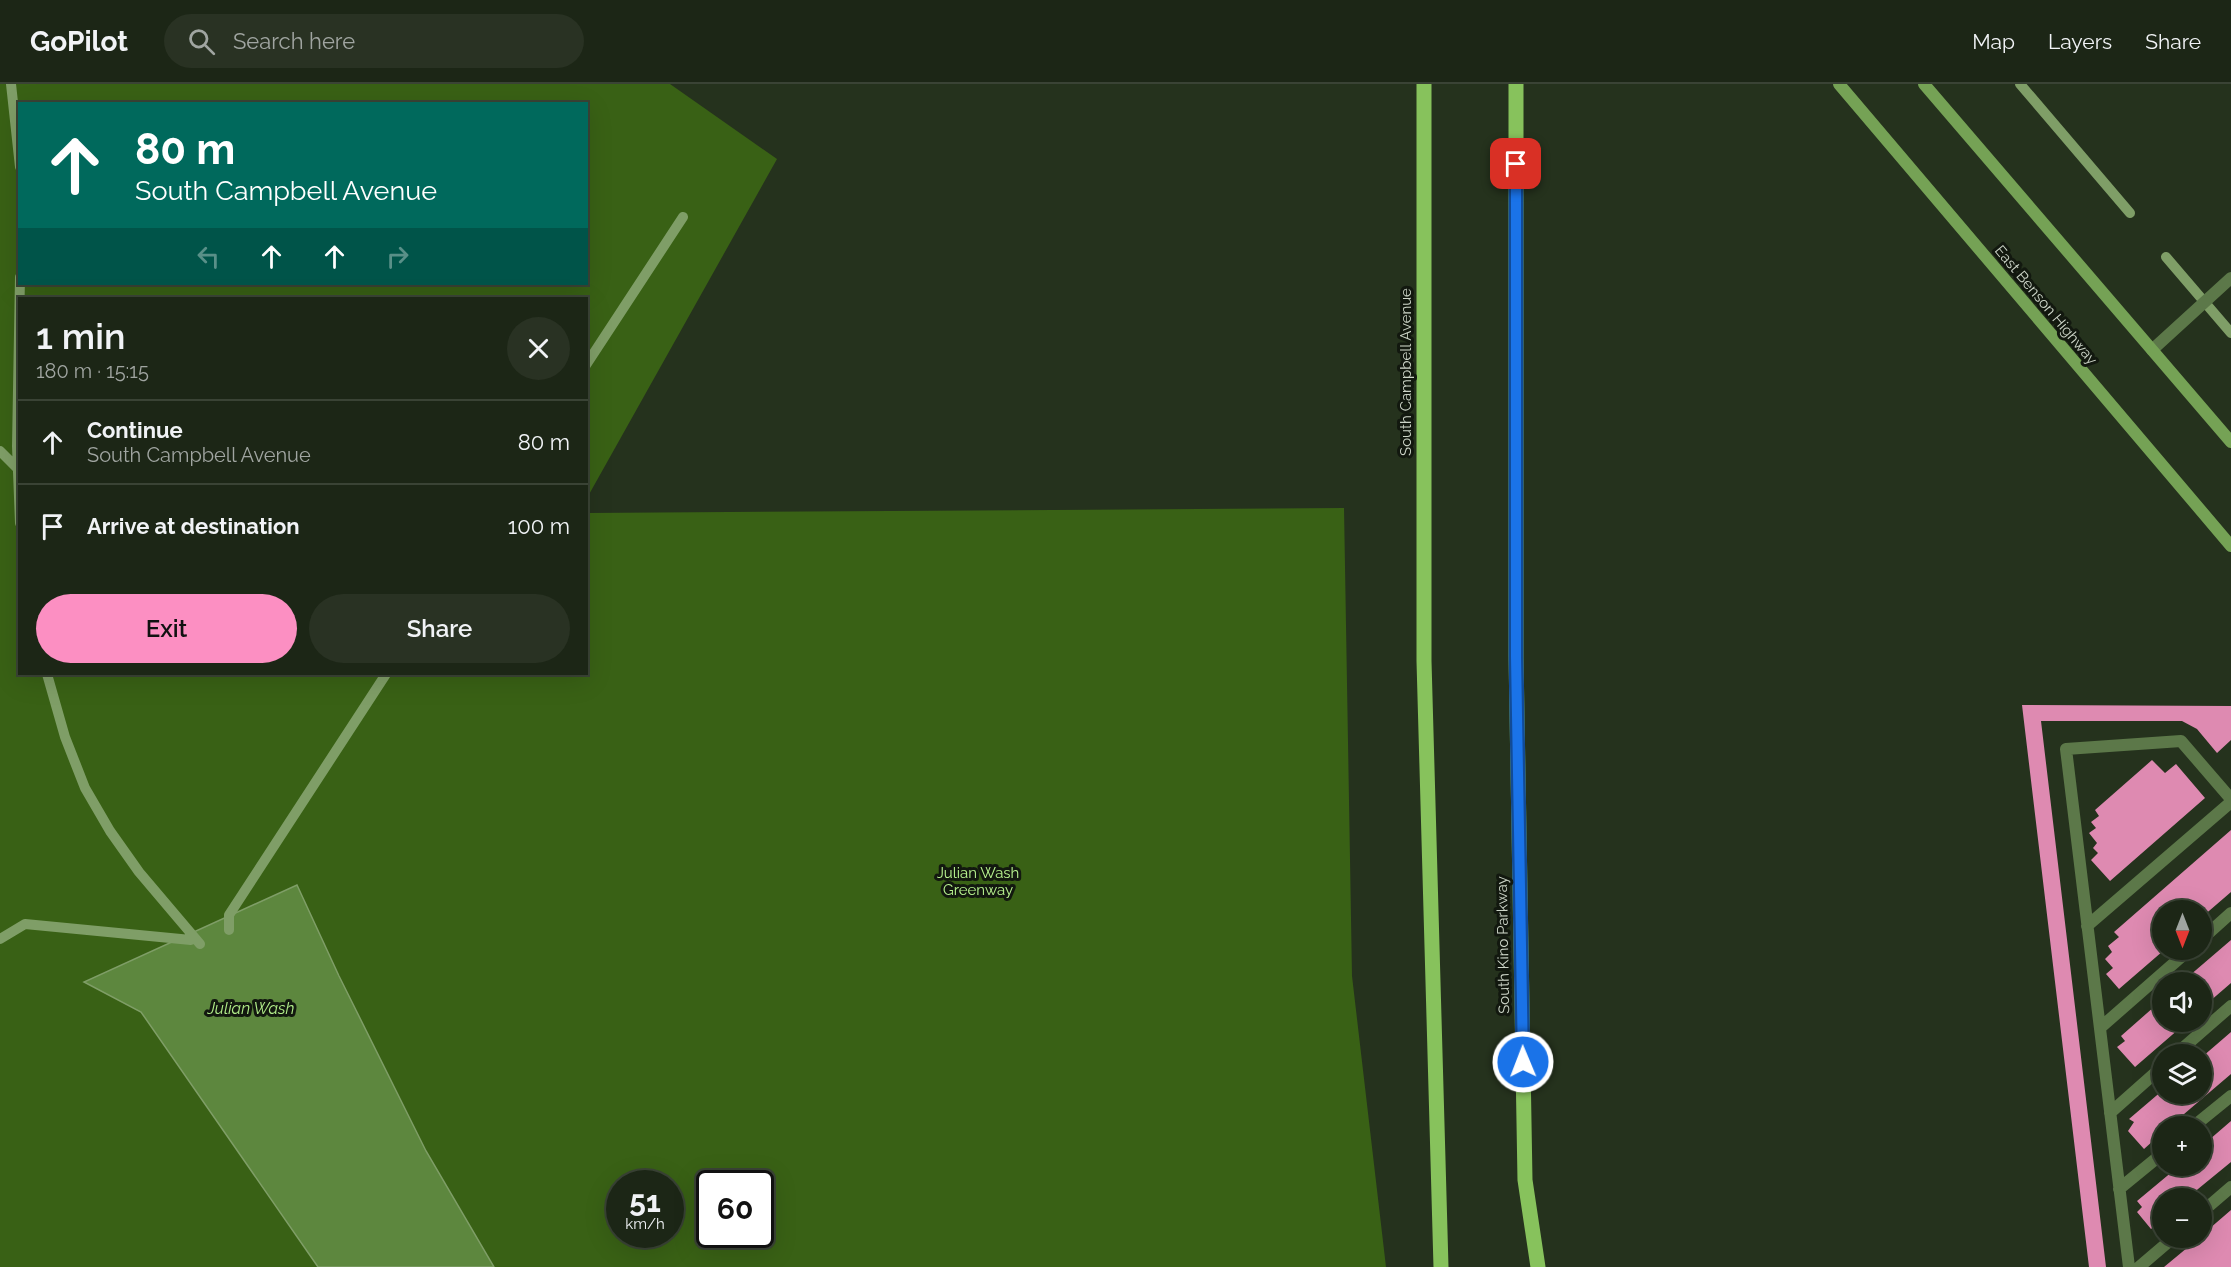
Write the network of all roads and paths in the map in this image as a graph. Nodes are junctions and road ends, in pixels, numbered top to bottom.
1 (1424, 84) edge
2 (1516, 84) edge
3 (1839, 84) edge
4 (1924, 84) edge
5 (2231, 278) edge
6 (2152, 350) junction
7 (2231, 442) edge
8 (2231, 546) edge
9 (2231, 800) edge
10 (2231, 913) edge
11 (2087, 926) junction
12 (2212, 930) edge
13 (2178, 960) edge
14 (2231, 1006) edge
15 (2100, 1028) junction
16 (2187, 1044) edge
17 (2152, 1076) edge
18 (2231, 1096) edge
19 (2110, 1113) junction
20 (2206, 1116) edge
21 (2152, 1162) edge
22 (2231, 1187) edge
23 (2119, 1189) junction
24 (2212, 1203) edge
25 (2161, 1248) edge
26 (1441, 1267) edge
27 (1538, 1267) edge
28 (2128, 1267) edge
29 (2139, 1267) edge

1 - 26 main road, South Campbell Avenue
2 - 27 main road, South Kino Parkway
3 - 8 main road, East Benson Highway
4 - 6 main road
5 - 6 lane
6 - 7 main road
9 - 11 lane
9 - 11 lane
10 - 12 lane
11 - 15 lane
13 - 15 lane
14 - 16 lane
15 - 19 lane
17 - 19 lane
18 - 20 lane
19 - 23 lane
21 - 23 lane
22 - 24 lane
23 - 28 lane
25 - 29 lane

